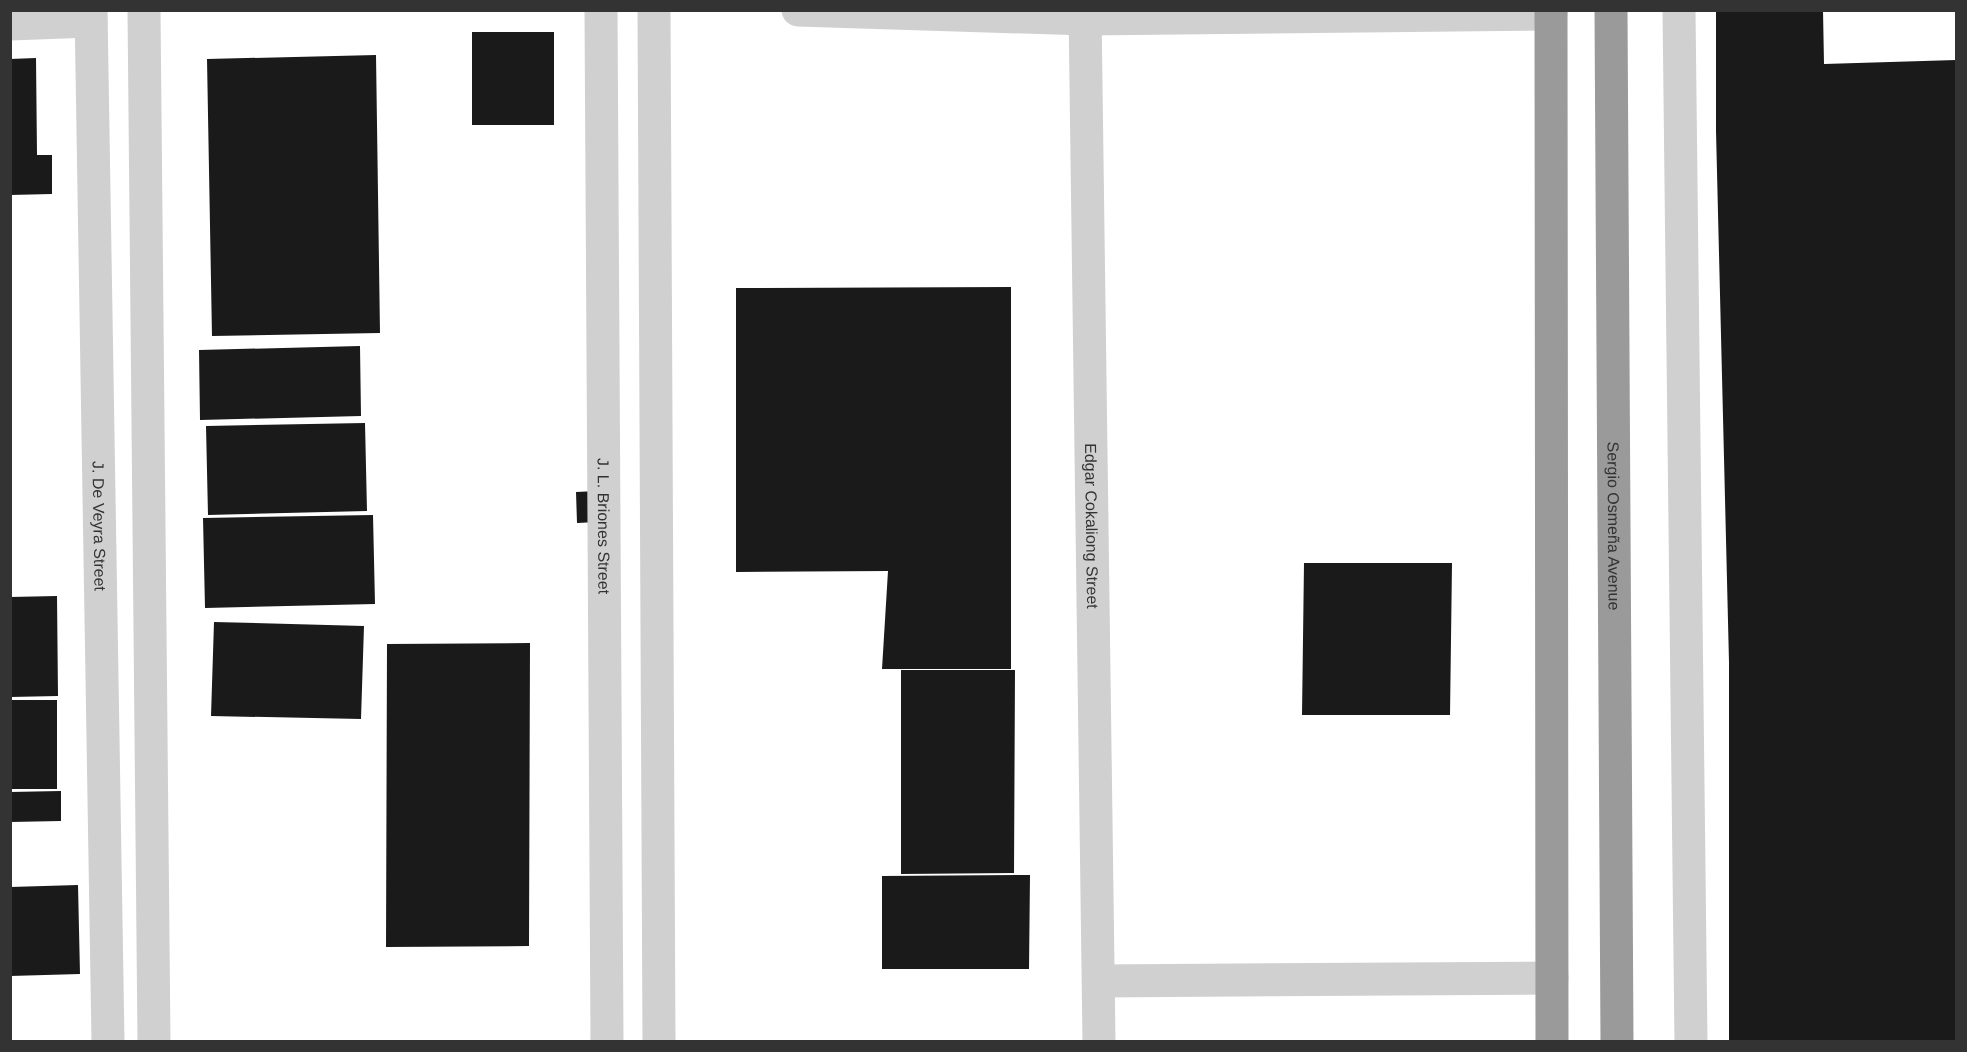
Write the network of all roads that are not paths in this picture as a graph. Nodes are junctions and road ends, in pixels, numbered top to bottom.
1 (144, 10) edge
2 (601, 10) edge
3 (654, 10) edge
4 (798, 10) edge
5 (1611, 10) edge
6 (1679, 10) edge
7 (1551, 12) edge
8 (1085, 15) edge
9 (91, 16) edge
10 (10, 24) edge
11 (603, 532) junction
12 (656, 533) junction
13 (107, 856) junction
14 (153, 858) junction
15 (1552, 978) junction
16 (1099, 981) junction
17 (658, 987) junction
18 (607, 988) junction
19 (108, 1041) edge
20 (154, 1041) edge
21 (607, 1041) edge
22 (659, 1041) edge
23 (1099, 1041) edge
24 (1552, 1041) edge
25 (1617, 1041) edge
26 (1690, 1041) edge

1 - 14 street
2 - 11 street, J. L. Briones Street
3 - 12 street
4 - 8 street
5 - 25 highway, Sergio Osmeña Avenue
6 - 26 street
7 - 8 street
7 - 15 highway
8 - 16 street, Edgar Cokaliong Street
9 - 10 street
9 - 13 street, J. De Veyra Street
11 - 12 street
11 - 18 street, J. L. Briones Street
12 - 17 street
13 - 14 street
13 - 19 street, J. De Veyra Street
14 - 20 street
15 - 16 street
15 - 24 highway
16 - 23 street, Edgar Cokaliong Street
17 - 18 street
17 - 22 street
18 - 21 street, J. L. Briones Street

